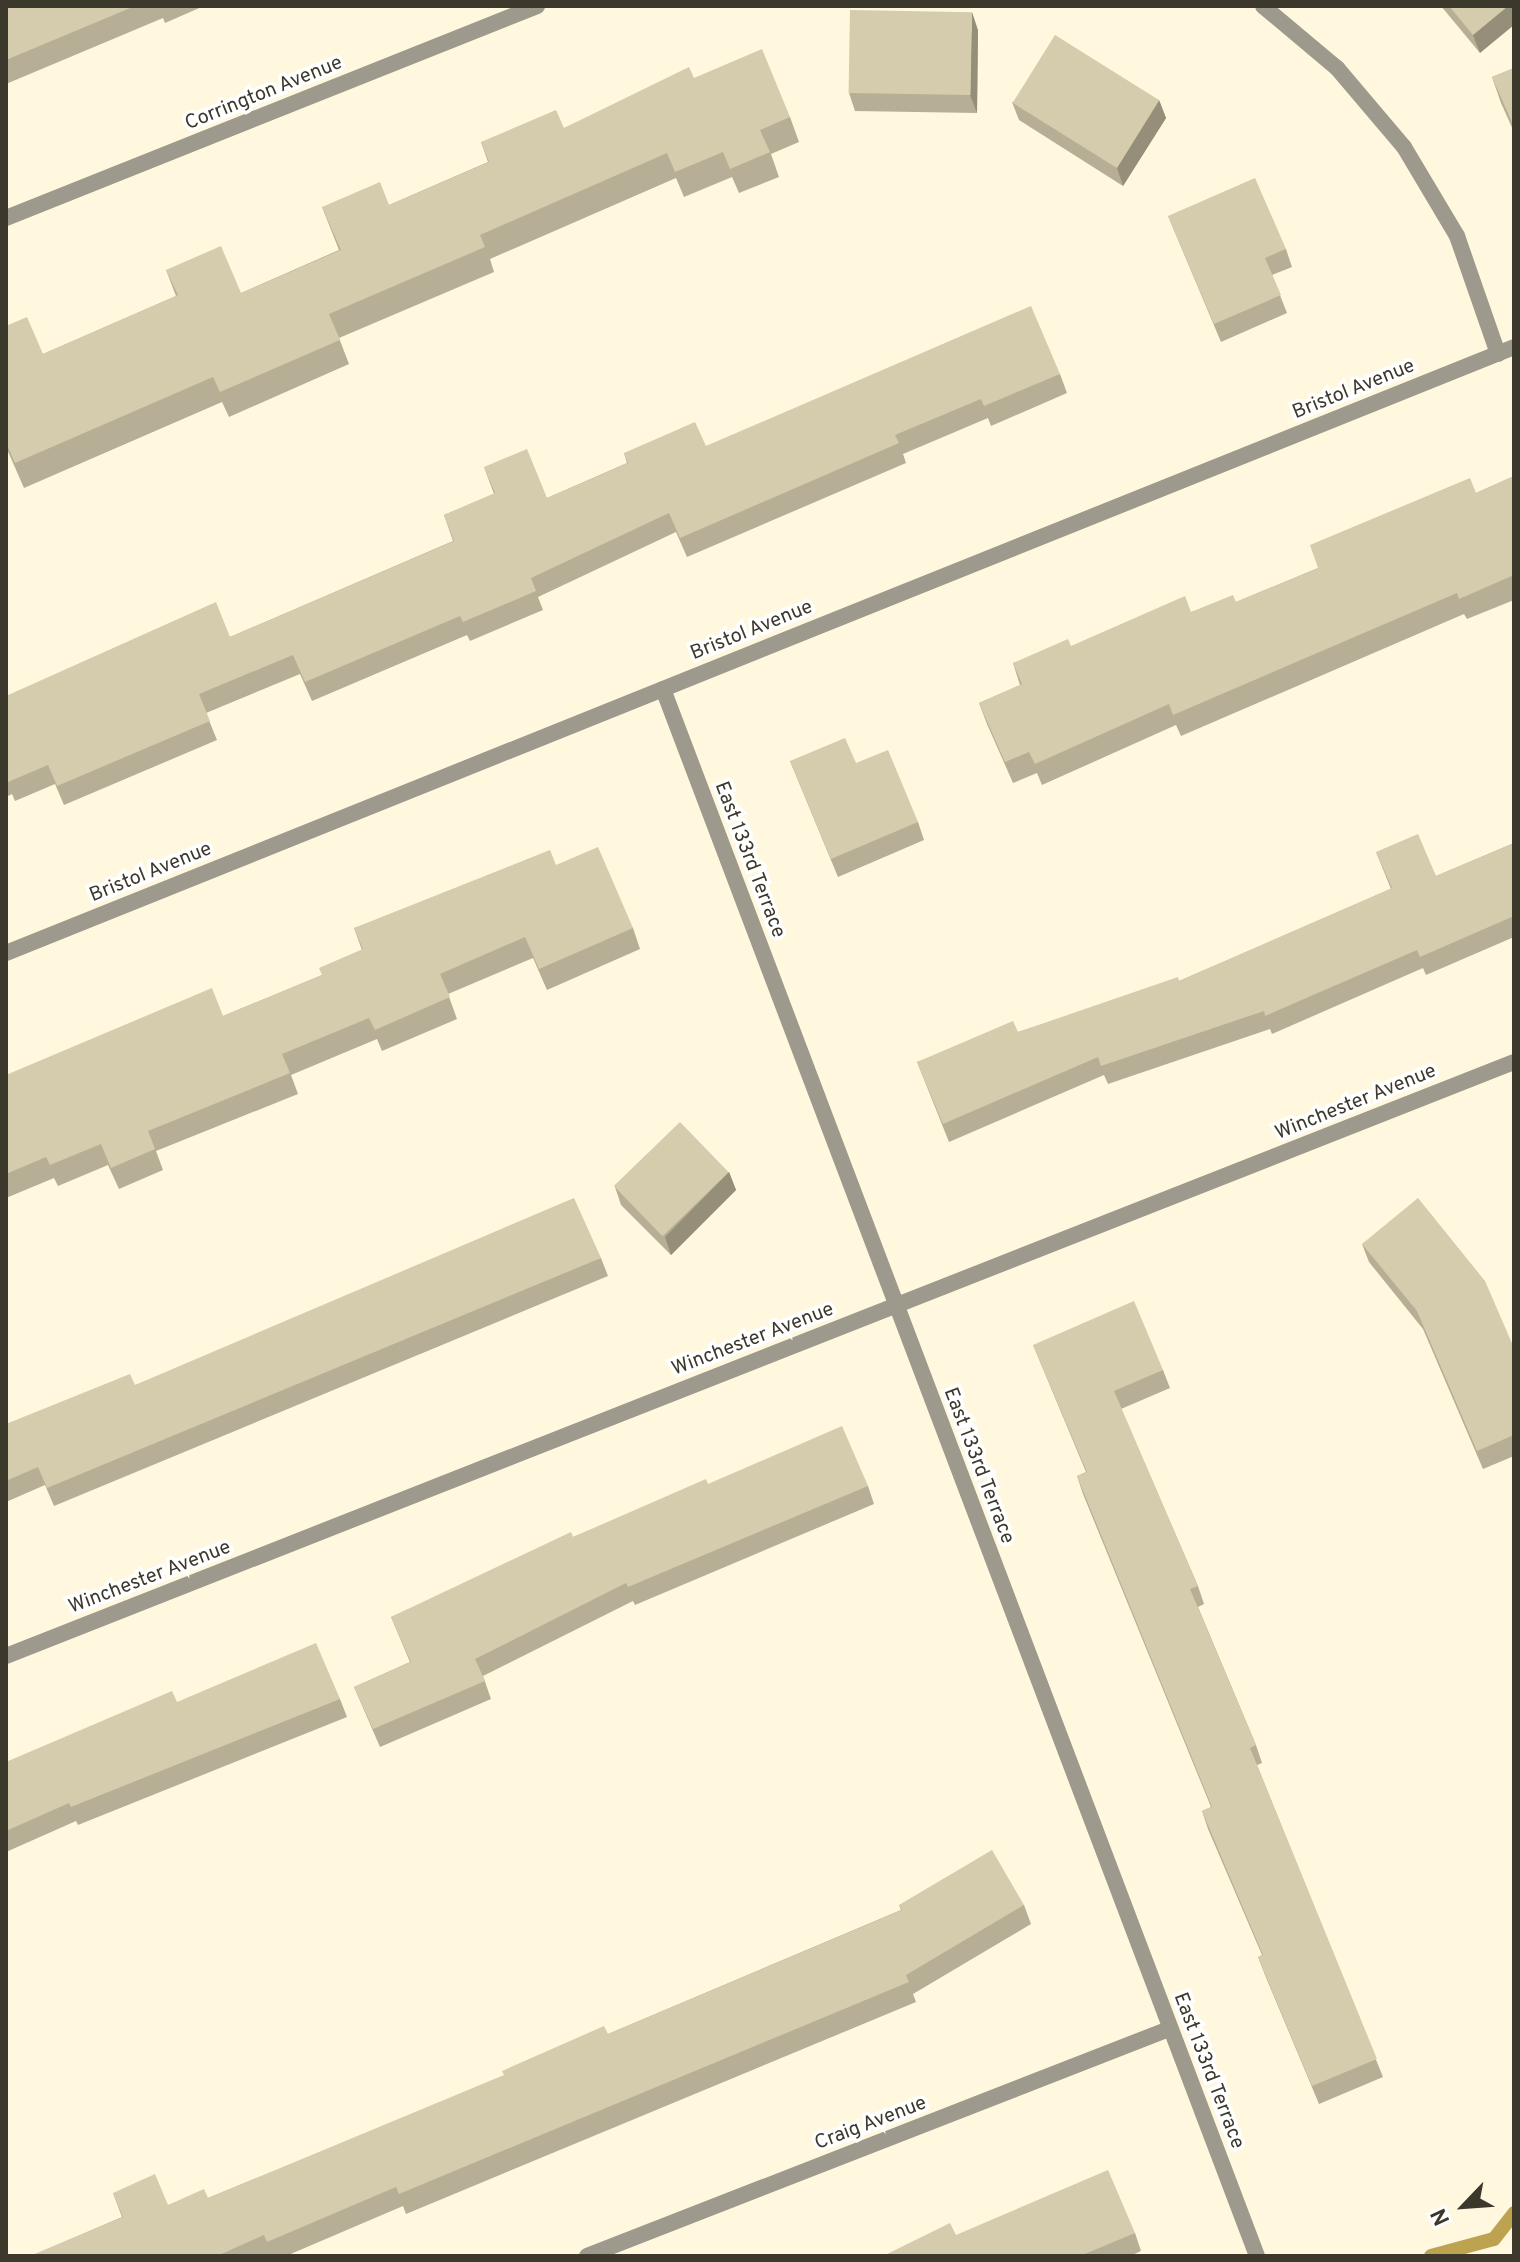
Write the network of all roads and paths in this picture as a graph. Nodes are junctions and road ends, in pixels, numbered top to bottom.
1 (537, 6) edge
2 (1263, 6) edge
3 (6, 218) edge
4 (1514, 347) edge
5 (1498, 354) junction
6 (663, 689) junction
7 (6, 953) edge
8 (1514, 1062) edge
9 (896, 1306) junction
10 (6, 1656) edge
11 (1169, 2029) junction
12 (587, 2256) edge
13 (1257, 2256) edge

1 - 3 street, Corrington Avenue
2 - 5 street
4 - 5 street, Bristol Avenue
5 - 6 street, Bristol Avenue
6 - 7 street, Bristol Avenue
6 - 9 street, East 133rd Terrace
8 - 9 street, Winchester Avenue
9 - 10 street, Winchester Avenue
9 - 11 street, East 133rd Terrace
11 - 12 street, Craig Avenue
11 - 13 street, East 133rd Terrace

